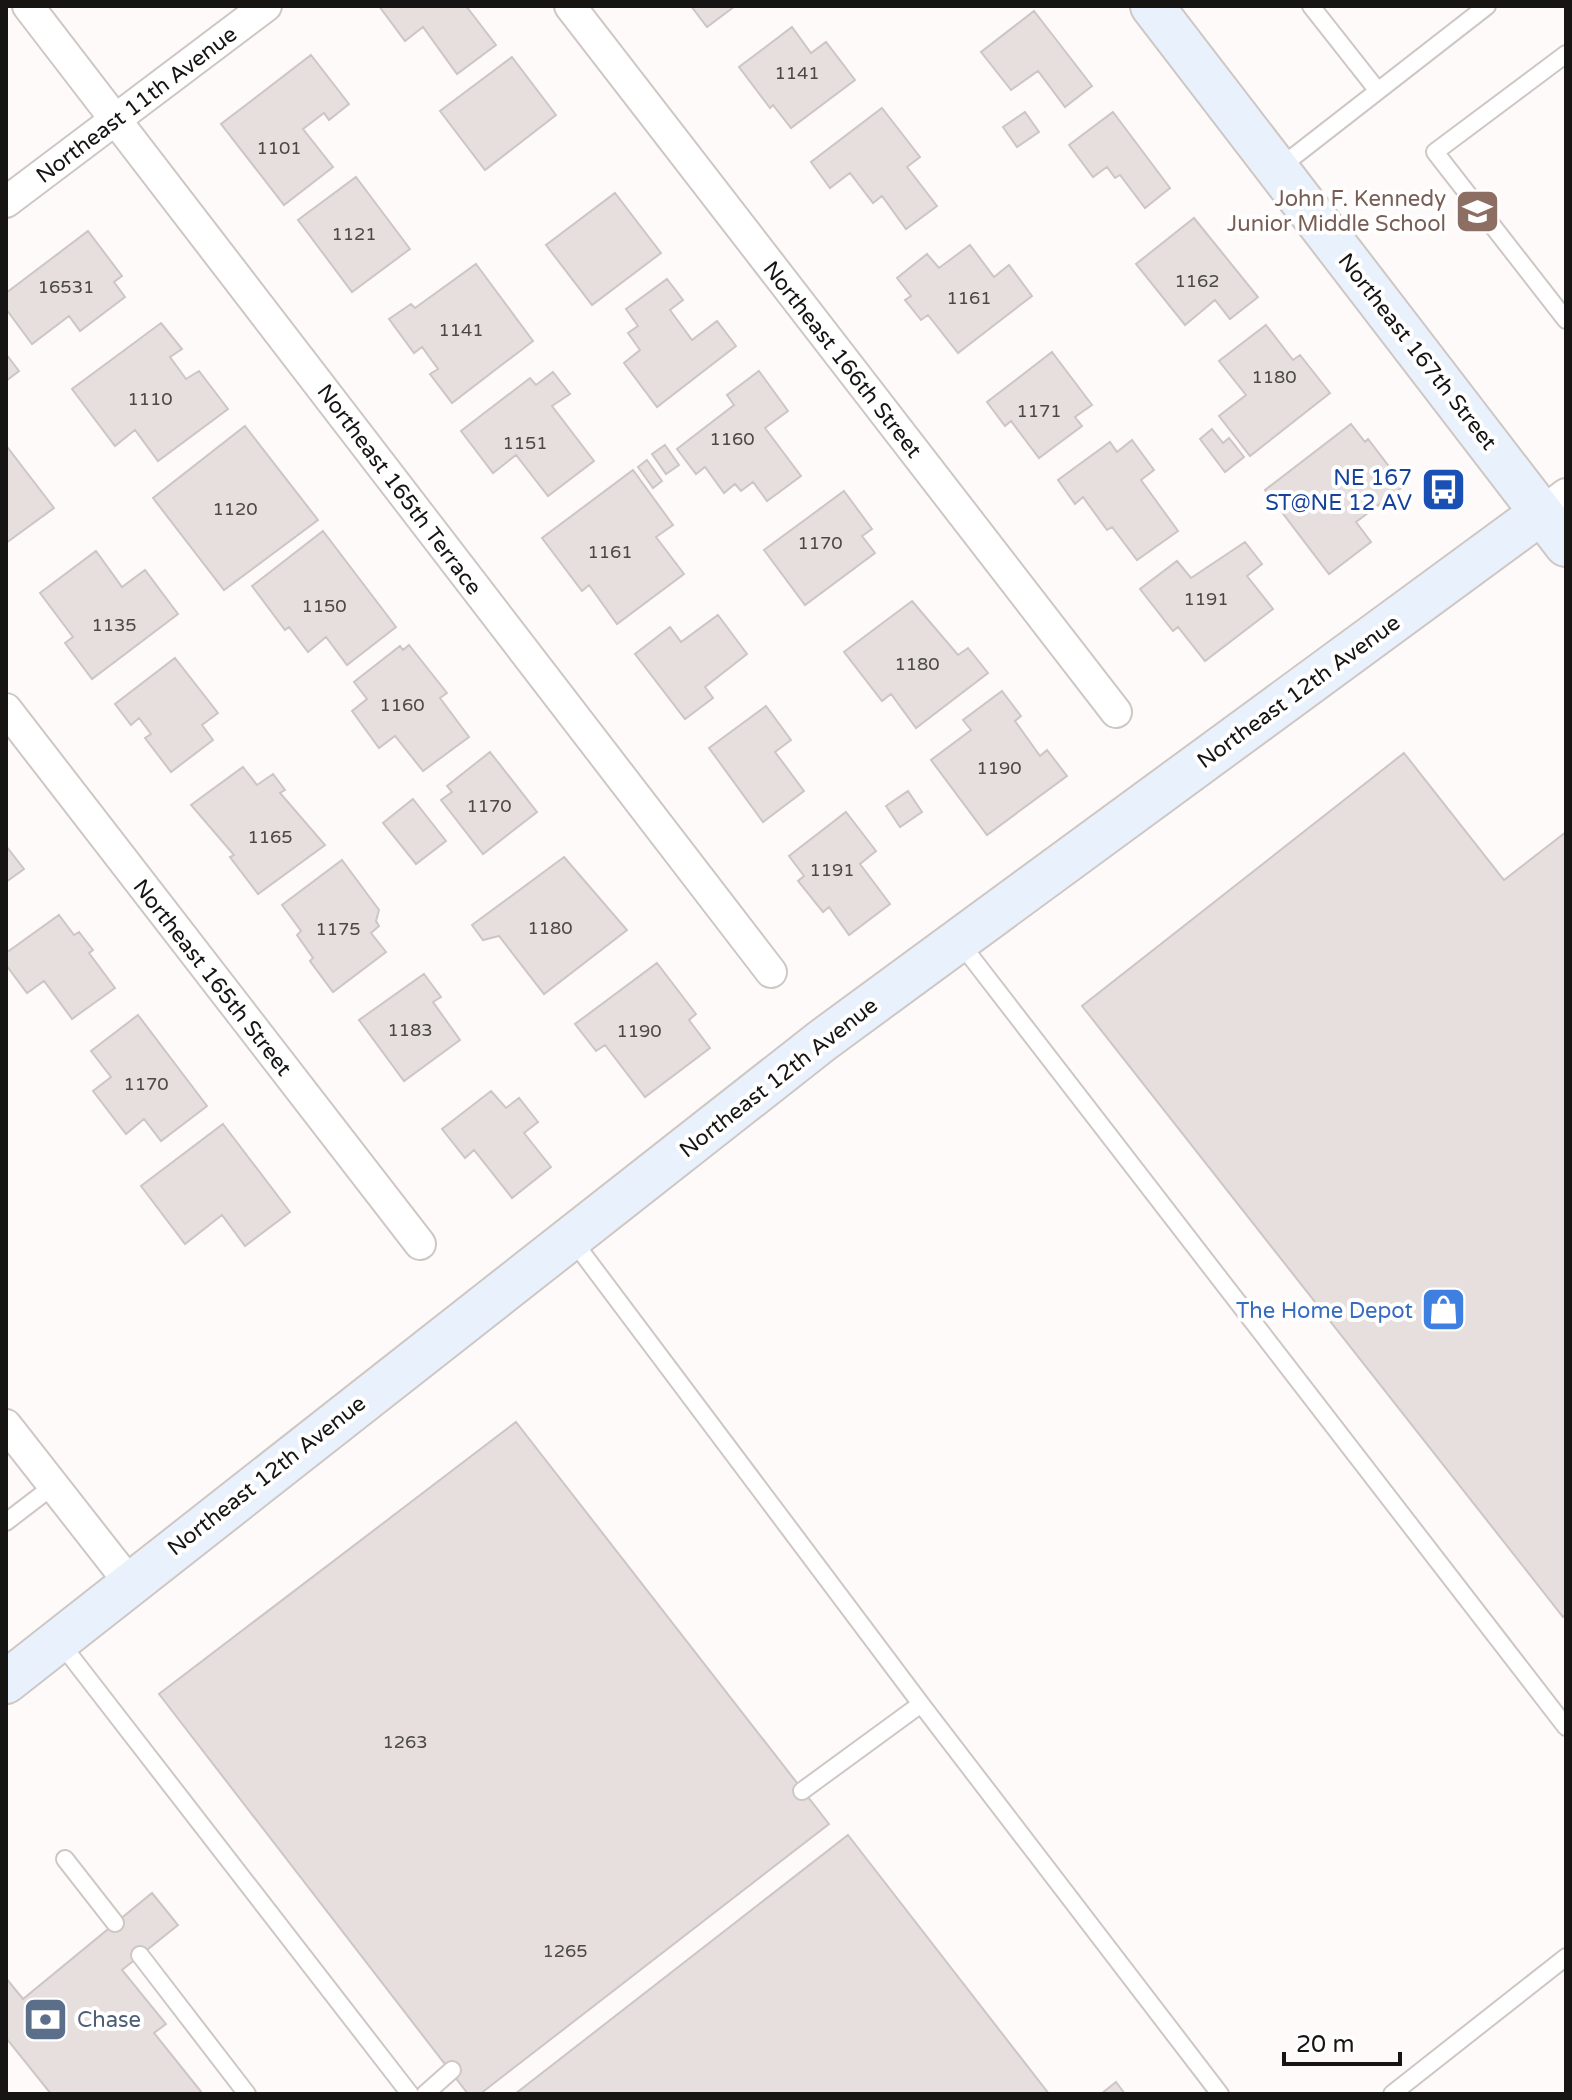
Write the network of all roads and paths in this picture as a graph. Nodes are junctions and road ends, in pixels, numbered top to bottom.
1 (28, 6) edge
2 (266, 6) edge
3 (570, 6) edge
4 (1152, 6) edge
5 (1311, 6) edge
6 (1487, 6) edge
7 (1566, 54) edge
8 (1378, 91) junction
9 (117, 120) junction
10 (1277, 169) junction
11 (6, 202) edge
12 (1566, 320) edge
13 (1558, 517) edge
14 (6, 709) edge
15 (1116, 712) dead end
16 (958, 940) junction
17 (771, 972) dead end
18 (570, 1237) junction
19 (420, 1244) dead end
20 (6, 1425) edge
21 (53, 1486) junction
22 (6, 1522) edge
23 (129, 1582) junction
24 (58, 1640) junction
25 (6, 1682) edge
26 (921, 1704) junction
27 (1566, 1727) edge
28 (802, 1791) dead end
29 (65, 1859) dead end
30 (115, 1923) dead end
31 (140, 1955) dead end
32 (1566, 1957) edge
33 (452, 2070) dead end
34 (247, 2094) edge
35 (410, 2094) edge
36 (425, 2094) edge
37 (1220, 2094) edge
38 (1392, 2094) edge

1 - 9 street, Northeast 165th Terrace
2 - 9 street, Northeast 11th Avenue
3 - 15 street, Northeast 166th Street
4 - 10 street, Northeast 167th Street
5 - 8 lane
6 - 8 lane
7 - 12 lane
8 - 10 lane
9 - 11 street, Northeast 11th Avenue
9 - 17 street, Northeast 165th Terrace
10 - 13 street, Northeast 167th Street
13 - 16 street, Northeast 12th Avenue
14 - 19 street, Northeast 165th Street
16 - 18 street, Northeast 12th Avenue
16 - 27 lane
18 - 23 street, Northeast 12th Avenue
18 - 26 lane
20 - 21 street
21 - 22 lane
21 - 23 street
23 - 24 street, Northeast 12th Avenue
24 - 25 street, Northeast 12th Avenue
24 - 35 lane
26 - 28 lane
26 - 37 lane
29 - 30 lane
31 - 34 lane
32 - 38 lane
33 - 36 lane

